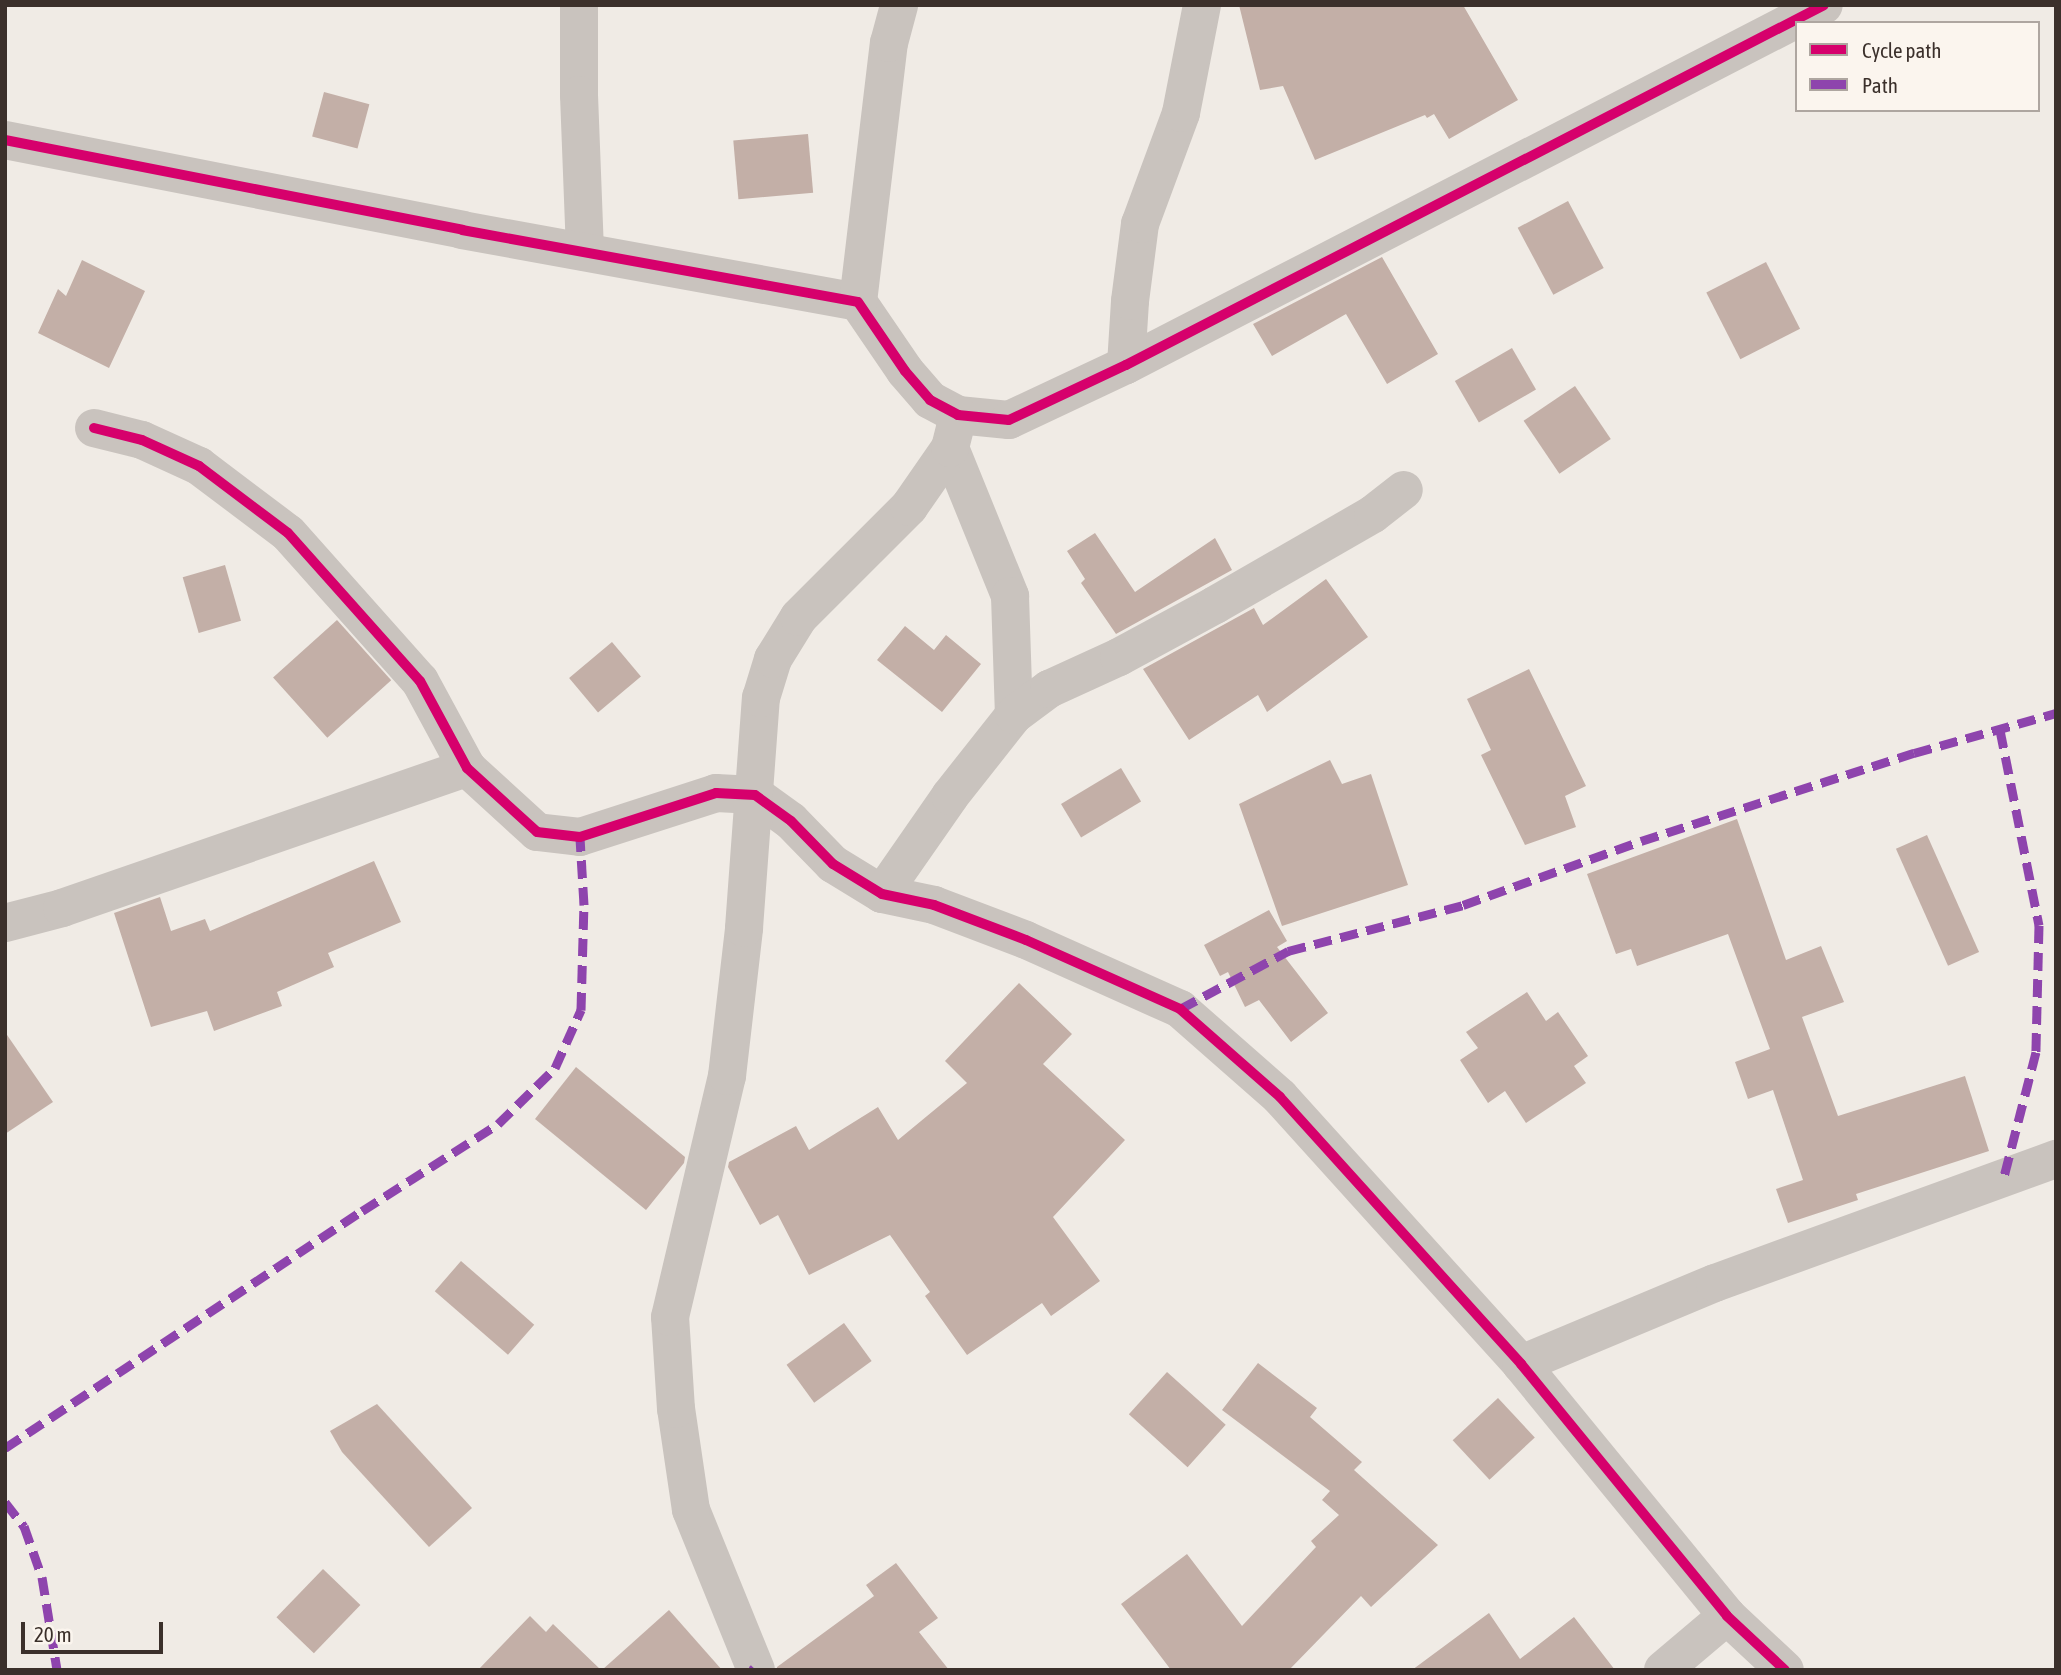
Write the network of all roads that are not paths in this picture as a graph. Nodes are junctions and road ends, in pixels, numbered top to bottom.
1 (579, 5) edge
2 (899, 5) edge
3 (1202, 5) edge
4 (1824, 5) edge
5 (5, 140) edge
6 (585, 252) junction
7 (858, 302) junction
8 (1126, 365) junction
9 (94, 428) dead end
10 (954, 432) junction
11 (1404, 490) dead end
12 (1014, 715) junction
13 (467, 768) junction
14 (755, 794) junction
15 (883, 894) junction
16 (5, 923) edge
17 (2056, 1159) edge
18 (1521, 1364) junction
19 (1727, 1616) junction
20 (756, 1670) edge
21 (1663, 1670) edge
22 (1785, 1670) edge

1 - 6 street
2 - 7 street
3 - 8 street
4 - 8 street
5 - 6 street
6 - 7 street
7 - 10 street
8 - 10 street
9 - 13 street
10 - 12 street
10 - 14 street
11 - 12 street
12 - 15 street
13 - 14 street
13 - 16 street
14 - 15 street
14 - 20 street
15 - 18 street
17 - 18 street
18 - 19 street
19 - 21 street
19 - 22 street

